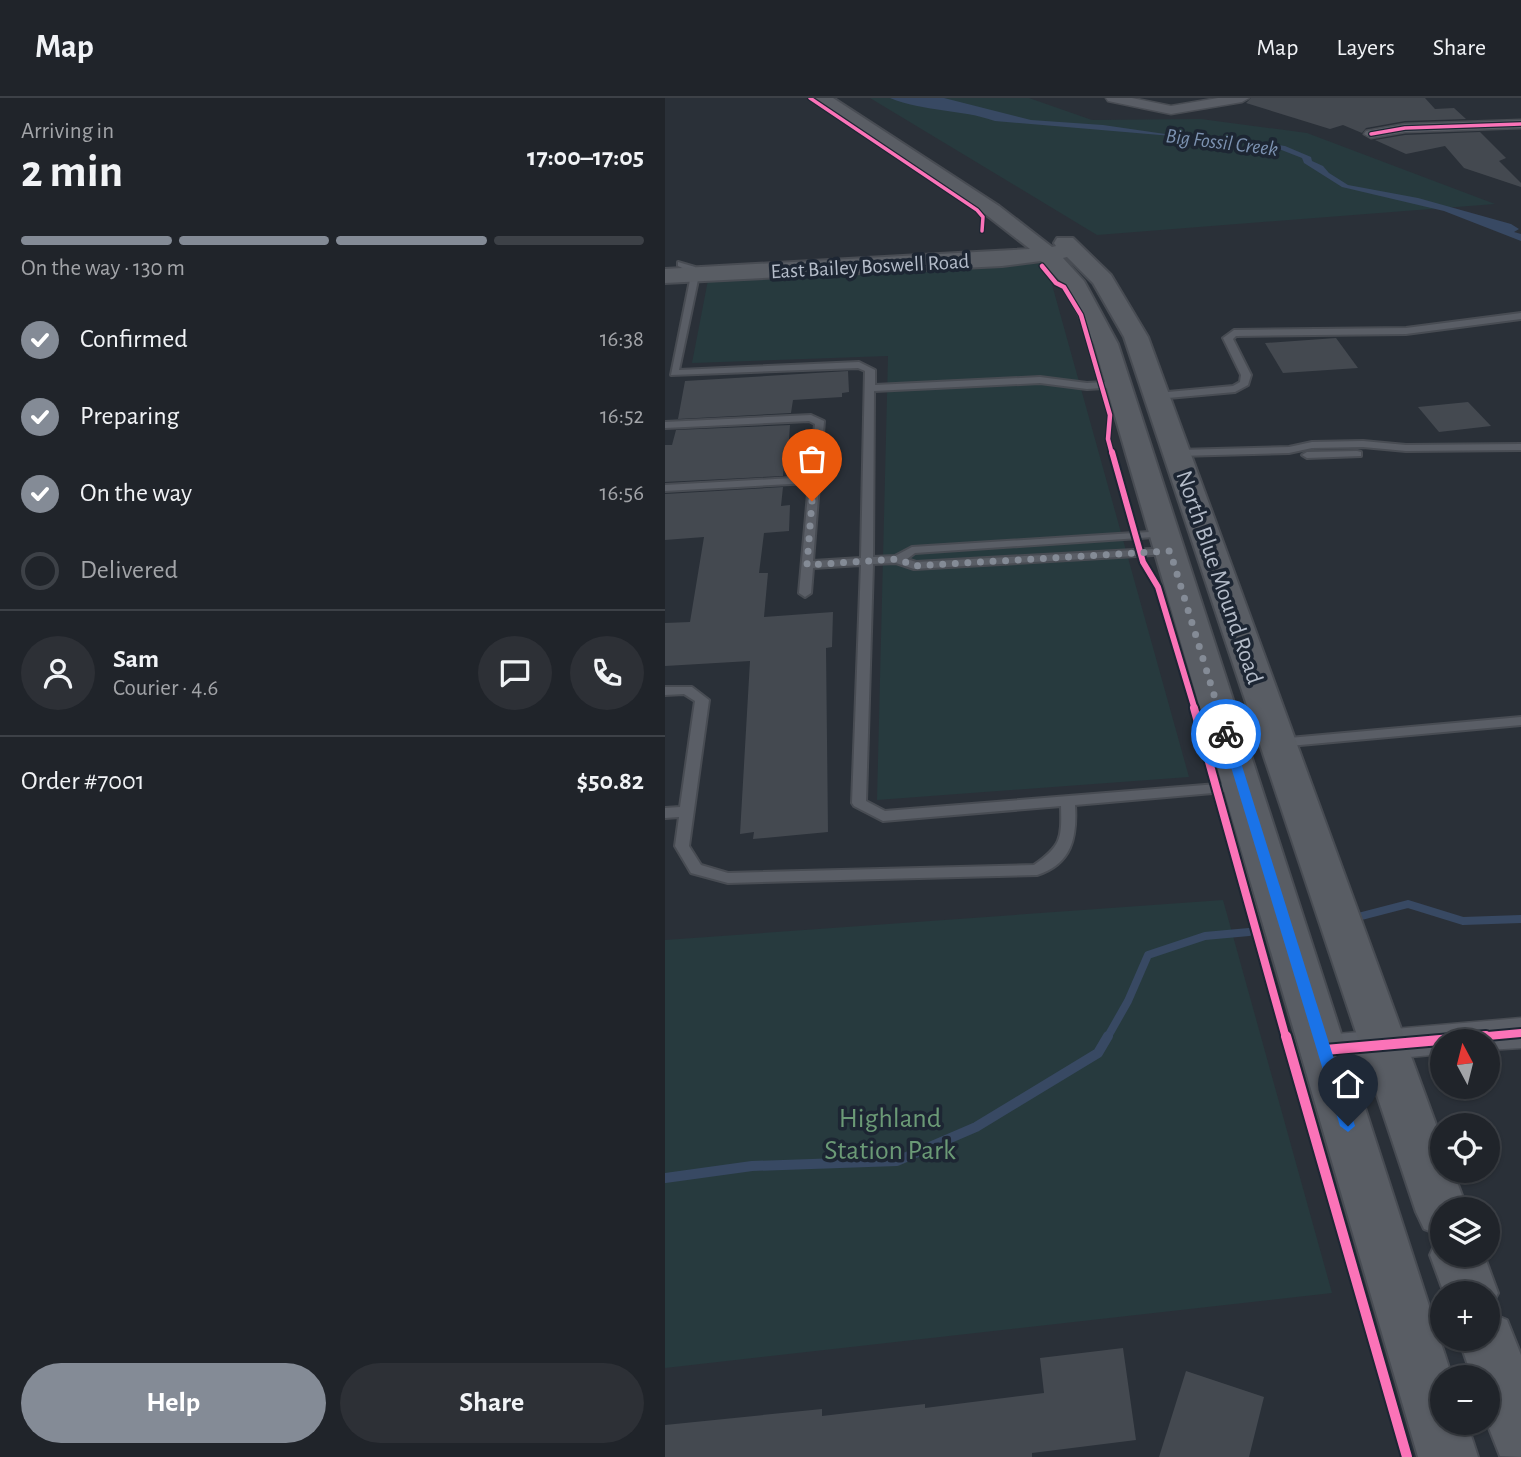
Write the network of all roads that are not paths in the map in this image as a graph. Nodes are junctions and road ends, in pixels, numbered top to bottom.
1 (853, 98) edge
2 (1243, 98) edge
3 (830, 99) edge
4 (1115, 99) edge
5 (1511, 128) edge
6 (1371, 134) dead end
7 (992, 210) junction
8 (1055, 247) junction
9 (901, 255) junction
10 (676, 270) edge
11 (1521, 316) edge
12 (670, 375) edge
13 (1120, 384) junction
14 (870, 388) junction
15 (1157, 396) junction
16 (665, 425) edge
17 (1521, 447) edge
18 (1178, 453) junction
19 (814, 480) junction
20 (665, 488) edge
21 (1167, 543) junction
22 (867, 561) junction
23 (807, 565) junction
24 (805, 593) dead end
25 (1251, 667) junction
26 (665, 691) edge
27 (1521, 721) edge
28 (1277, 743) junction
29 (1243, 787) junction
30 (1068, 803) junction
31 (687, 811) junction
32 (665, 813) edge
33 (1521, 1033) edge
34 (1383, 1044) junction
35 (1325, 1049) junction
36 (1437, 1197) edge
37 (1491, 1351) edge
38 (1521, 1435) edge
39 (1448, 1457) edge

1 - 8 main road, North Blue Mound Road
2 - 4 street
3 - 7 main road, North Blue Mound Road
5 - 6 street
7 - 8 main road, North Blue Mound Road
7 - 9 main road
8 - 9 main road, East Bailey Boswell Road
8 - 10 main road, East Bailey Boswell Road
8 - 13 main road, North Blue Mound Road
8 - 15 main road, North Blue Mound Road
9 - 10 main road, East Bailey Boswell Road
10 - 12 lane
11 - 15 lane
12 - 14 lane
13 - 14 lane
13 - 21 main road, North Blue Mound Road
14 - 22 lane
15 - 18 main road, North Blue Mound Road
16 - 19 lane
17 - 18 lane
18 - 25 main road, North Blue Mound Road
19 - 20 lane
19 - 23 lane
21 - 22 lane
21 - 25 main road
21 - 29 main road, North Blue Mound Road
22 - 23 lane
22 - 30 lane
23 - 24 lane
25 - 28 main road, North Blue Mound Road
26 - 31 lane
27 - 28 lane
28 - 34 main road, North Blue Mound Road
29 - 30 lane
29 - 35 main road, North Blue Mound Road
30 - 31 lane
31 - 32 lane
33 - 34 street
34 - 35 street
34 - 36 main road, North Blue Mound Road
35 - 39 main road, North Blue Mound Road
37 - 38 main road

